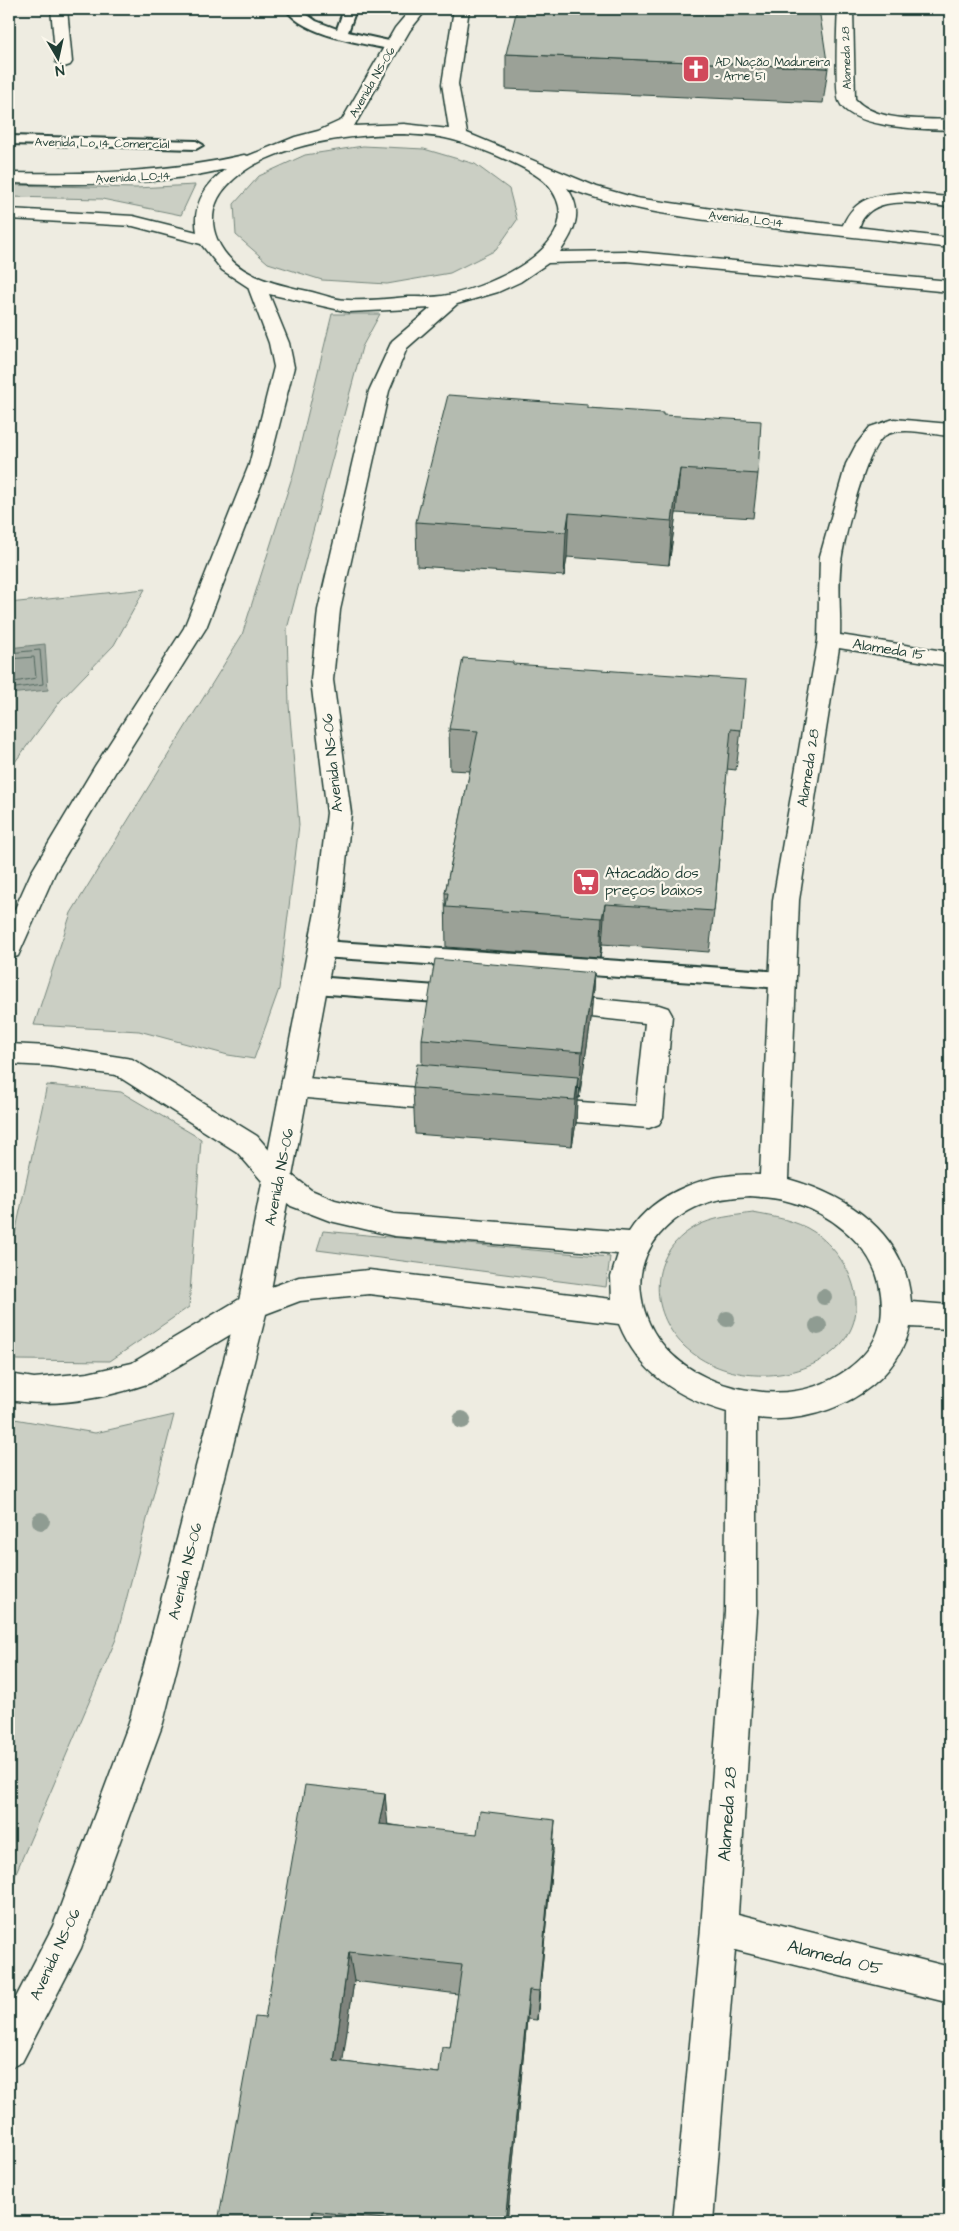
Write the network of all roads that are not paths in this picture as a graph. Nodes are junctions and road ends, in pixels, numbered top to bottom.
1 (59, 9) edge
2 (292, 9) edge
3 (350, 9) edge
4 (419, 9) edge
5 (462, 9) edge
6 (844, 9) edge
7 (341, 34) junction
8 (393, 46) junction
9 (64, 62) dead end
10 (950, 125) edge
11 (459, 136) junction
12 (311, 138) junction
13 (9, 140) edge
14 (196, 145) dead end
15 (255, 158) junction
16 (547, 174) junction
17 (9, 178) edge
18 (950, 202) edge
19 (9, 214) edge
20 (850, 230) junction
21 (207, 240) junction
22 (950, 243) edge
23 (546, 258) junction
24 (256, 284) junction
25 (950, 287) edge
26 (450, 301) junction
27 (950, 430) edge
28 (829, 640) junction
29 (950, 659) edge
30 (322, 948) junction
31 (9, 950) edge
32 (783, 980) junction
33 (314, 985) junction
34 (437, 994) joint
35 (466, 997) edge
36 (533, 1003) edge
37 (9, 1054) edge
38 (296, 1087) junction
39 (474, 1103) edge
40 (513, 1106) edge
41 (278, 1180) junction
42 (774, 1188) junction
43 (635, 1244) junction
44 (253, 1306) junction
45 (628, 1313) junction
46 (898, 1314) junction
47 (950, 1317) edge
48 (9, 1387) edge
49 (742, 1405) junction
50 (719, 1928) junction
51 (950, 1985) edge
52 (9, 2049) edge
53 (693, 2222) edge

1 - 9 street
2 - 7 lane
3 - 7 lane
4 - 8 street, Avenida NS-06
5 - 11 street
6 - 10 street, Alameda 28
7 - 8 lane
8 - 12 street, Avenida NS-06
11 - 12 street, Avenida LO-14
11 - 16 street, Avenida LO-14
12 - 15 street
13 - 14 lane, Avenida Lo 14 Comercial
15 - 17 street, Avenida LO-14
15 - 21 street
16 - 20 street, Avenida LO-14
16 - 23 street
18 - 20 street
19 - 21 street
20 - 22 street, Avenida LO-14
21 - 24 street
23 - 25 street
23 - 26 street
24 - 26 street
24 - 31 street
26 - 30 street, Avenida NS-06
27 - 28 street, Alameda 28
28 - 29 street, Alameda 15
28 - 32 street, Alameda 28
30 - 32 lane
30 - 33 street, Avenida NS-06
32 - 42 street, Alameda 28
33 - 34 lane
33 - 38 street, Avenida NS-06
34 - 35 street
36 - 40 street
37 - 41 street
38 - 39 street
38 - 41 street, Avenida NS-06
41 - 43 street
41 - 44 street, Avenida NS-06
42 - 43 street
42 - 46 street
43 - 45 street
44 - 45 street
44 - 48 street
44 - 52 street, Avenida NS-06
45 - 49 street
46 - 47 street
46 - 49 street
49 - 50 street, Alameda 28
50 - 51 street, Alameda 05
50 - 53 street, Alameda 28

